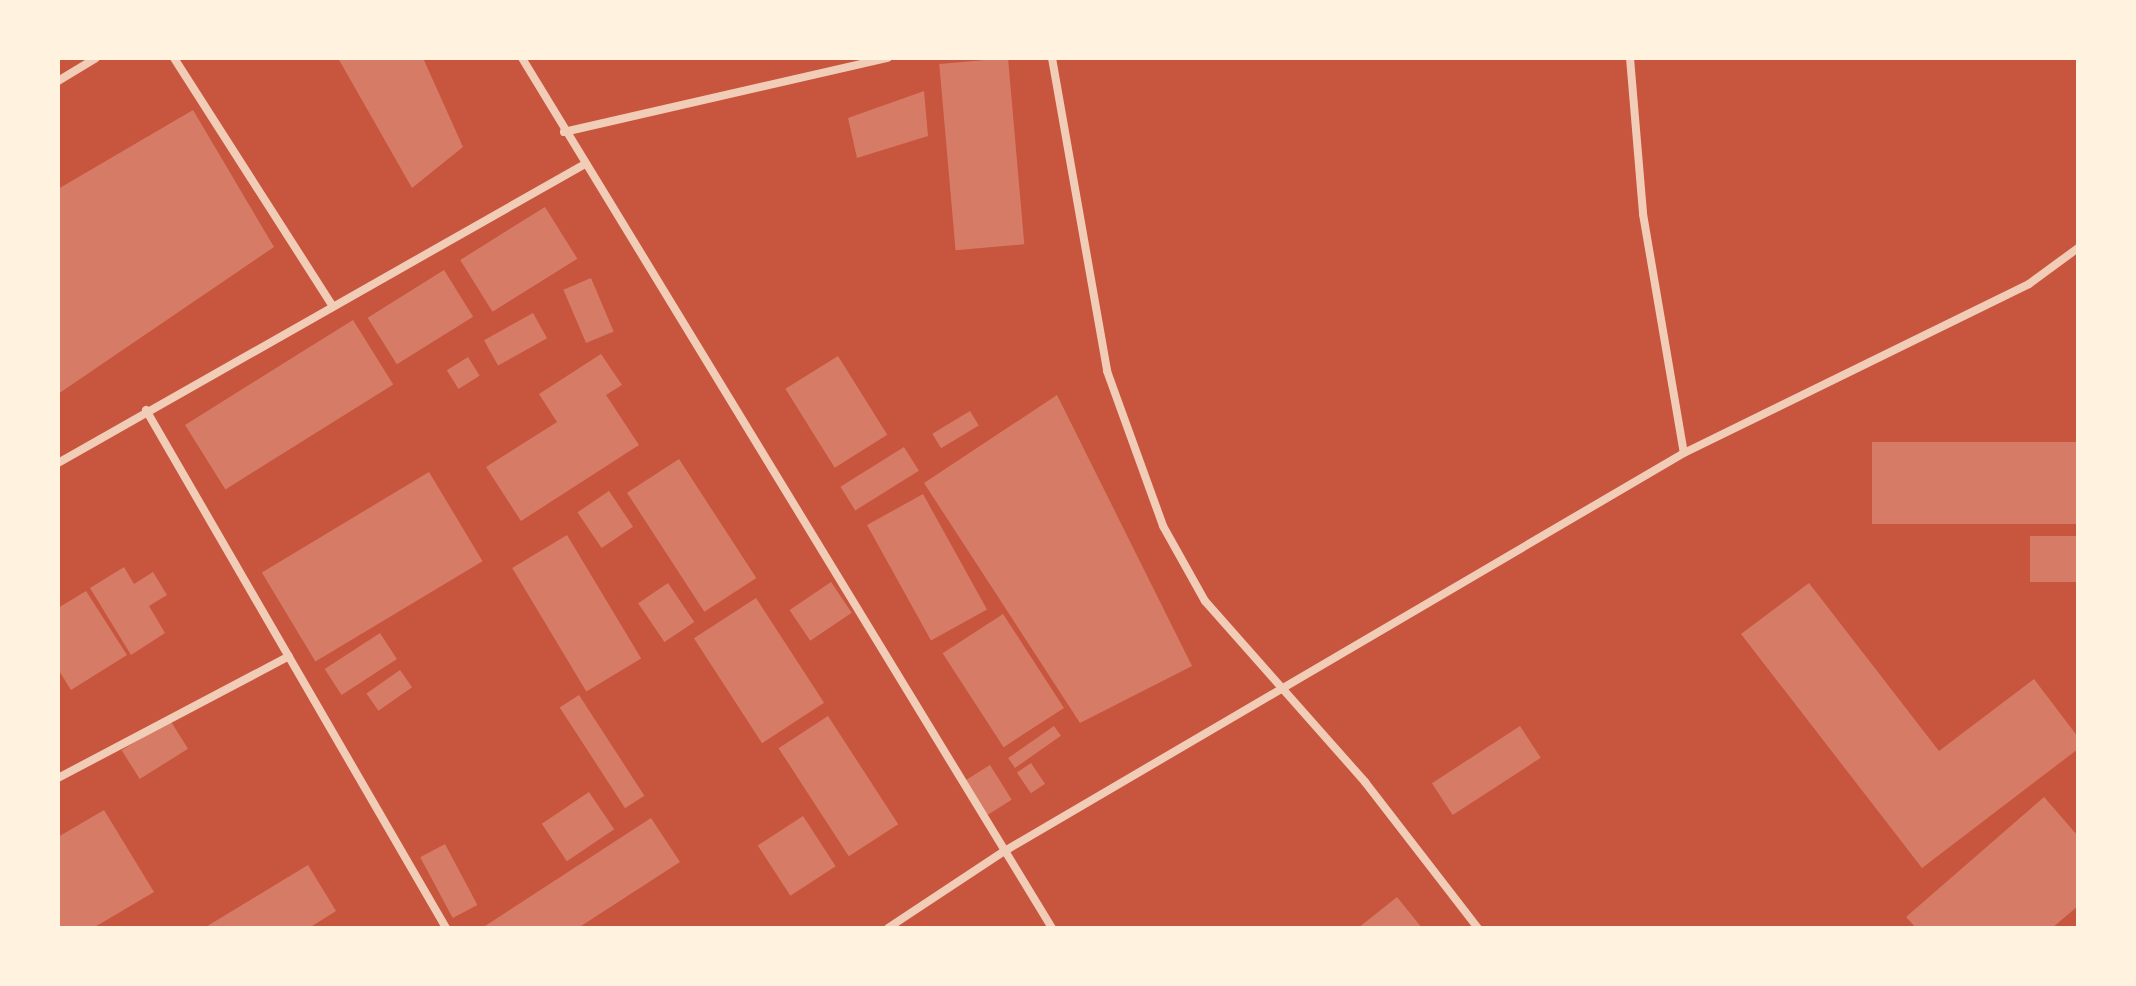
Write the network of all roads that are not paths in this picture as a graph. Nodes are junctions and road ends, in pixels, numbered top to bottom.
1 (96, 58) edge
2 (174, 58) edge
3 (522, 58) edge
4 (888, 58) edge
5 (1052, 58) edge
6 (1630, 58) edge
7 (58, 81) edge
8 (564, 132) junction
9 (585, 164) junction
10 (2078, 248) edge
11 (332, 305) junction
12 (146, 410) junction
13 (1684, 453) junction
14 (58, 463) edge
15 (289, 656) junction
16 (1282, 692) junction
17 (58, 778) edge
18 (1003, 852) junction
19 (446, 928) edge
20 (888, 928) edge
21 (1052, 928) edge
22 (1478, 928) edge

1 - 7 street
2 - 11 street
3 - 8 street
4 - 8 street
5 - 16 street
6 - 13 street
8 - 9 street
9 - 11 street
9 - 18 street
10 - 13 street
11 - 12 street
12 - 14 street
12 - 15 street
13 - 16 street
15 - 17 street
15 - 19 street
16 - 18 street
16 - 22 street
18 - 20 street
18 - 21 street

